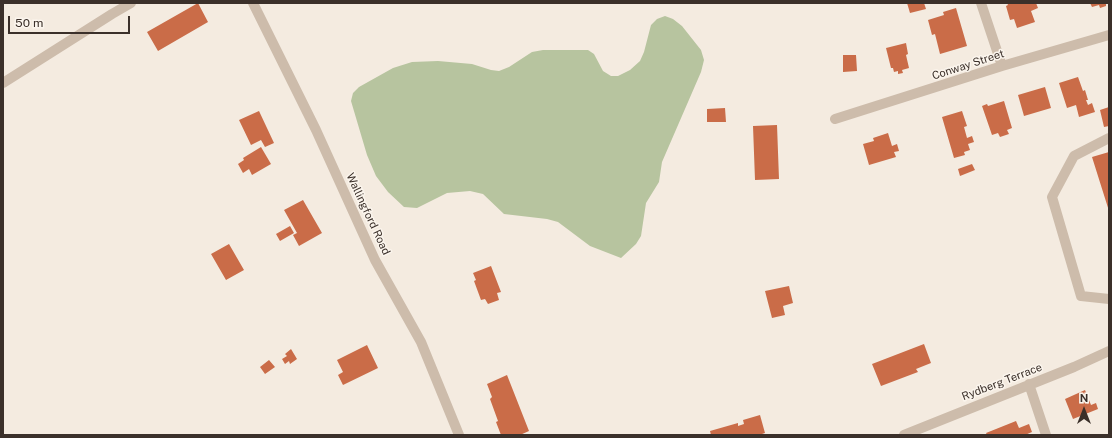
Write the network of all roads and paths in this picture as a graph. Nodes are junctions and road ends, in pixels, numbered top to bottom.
1 (131, 3) edge
2 (253, 3) edge
3 (981, 3) edge
4 (1109, 35) edge
5 (1002, 66) junction
6 (3, 83) edge
7 (835, 119) dead end
8 (1109, 138) edge
9 (1109, 299) edge
10 (1109, 351) edge
11 (1029, 384) junction
12 (459, 435) edge
13 (904, 435) edge
14 (1046, 435) edge

1 - 6 street
2 - 12 street, Wallingford Road
3 - 5 street
4 - 5 street, Conway Street
5 - 7 street, Conway Street
8 - 9 street
10 - 11 street, Rydberg Terrace
11 - 13 street, Rydberg Terrace
11 - 14 street

